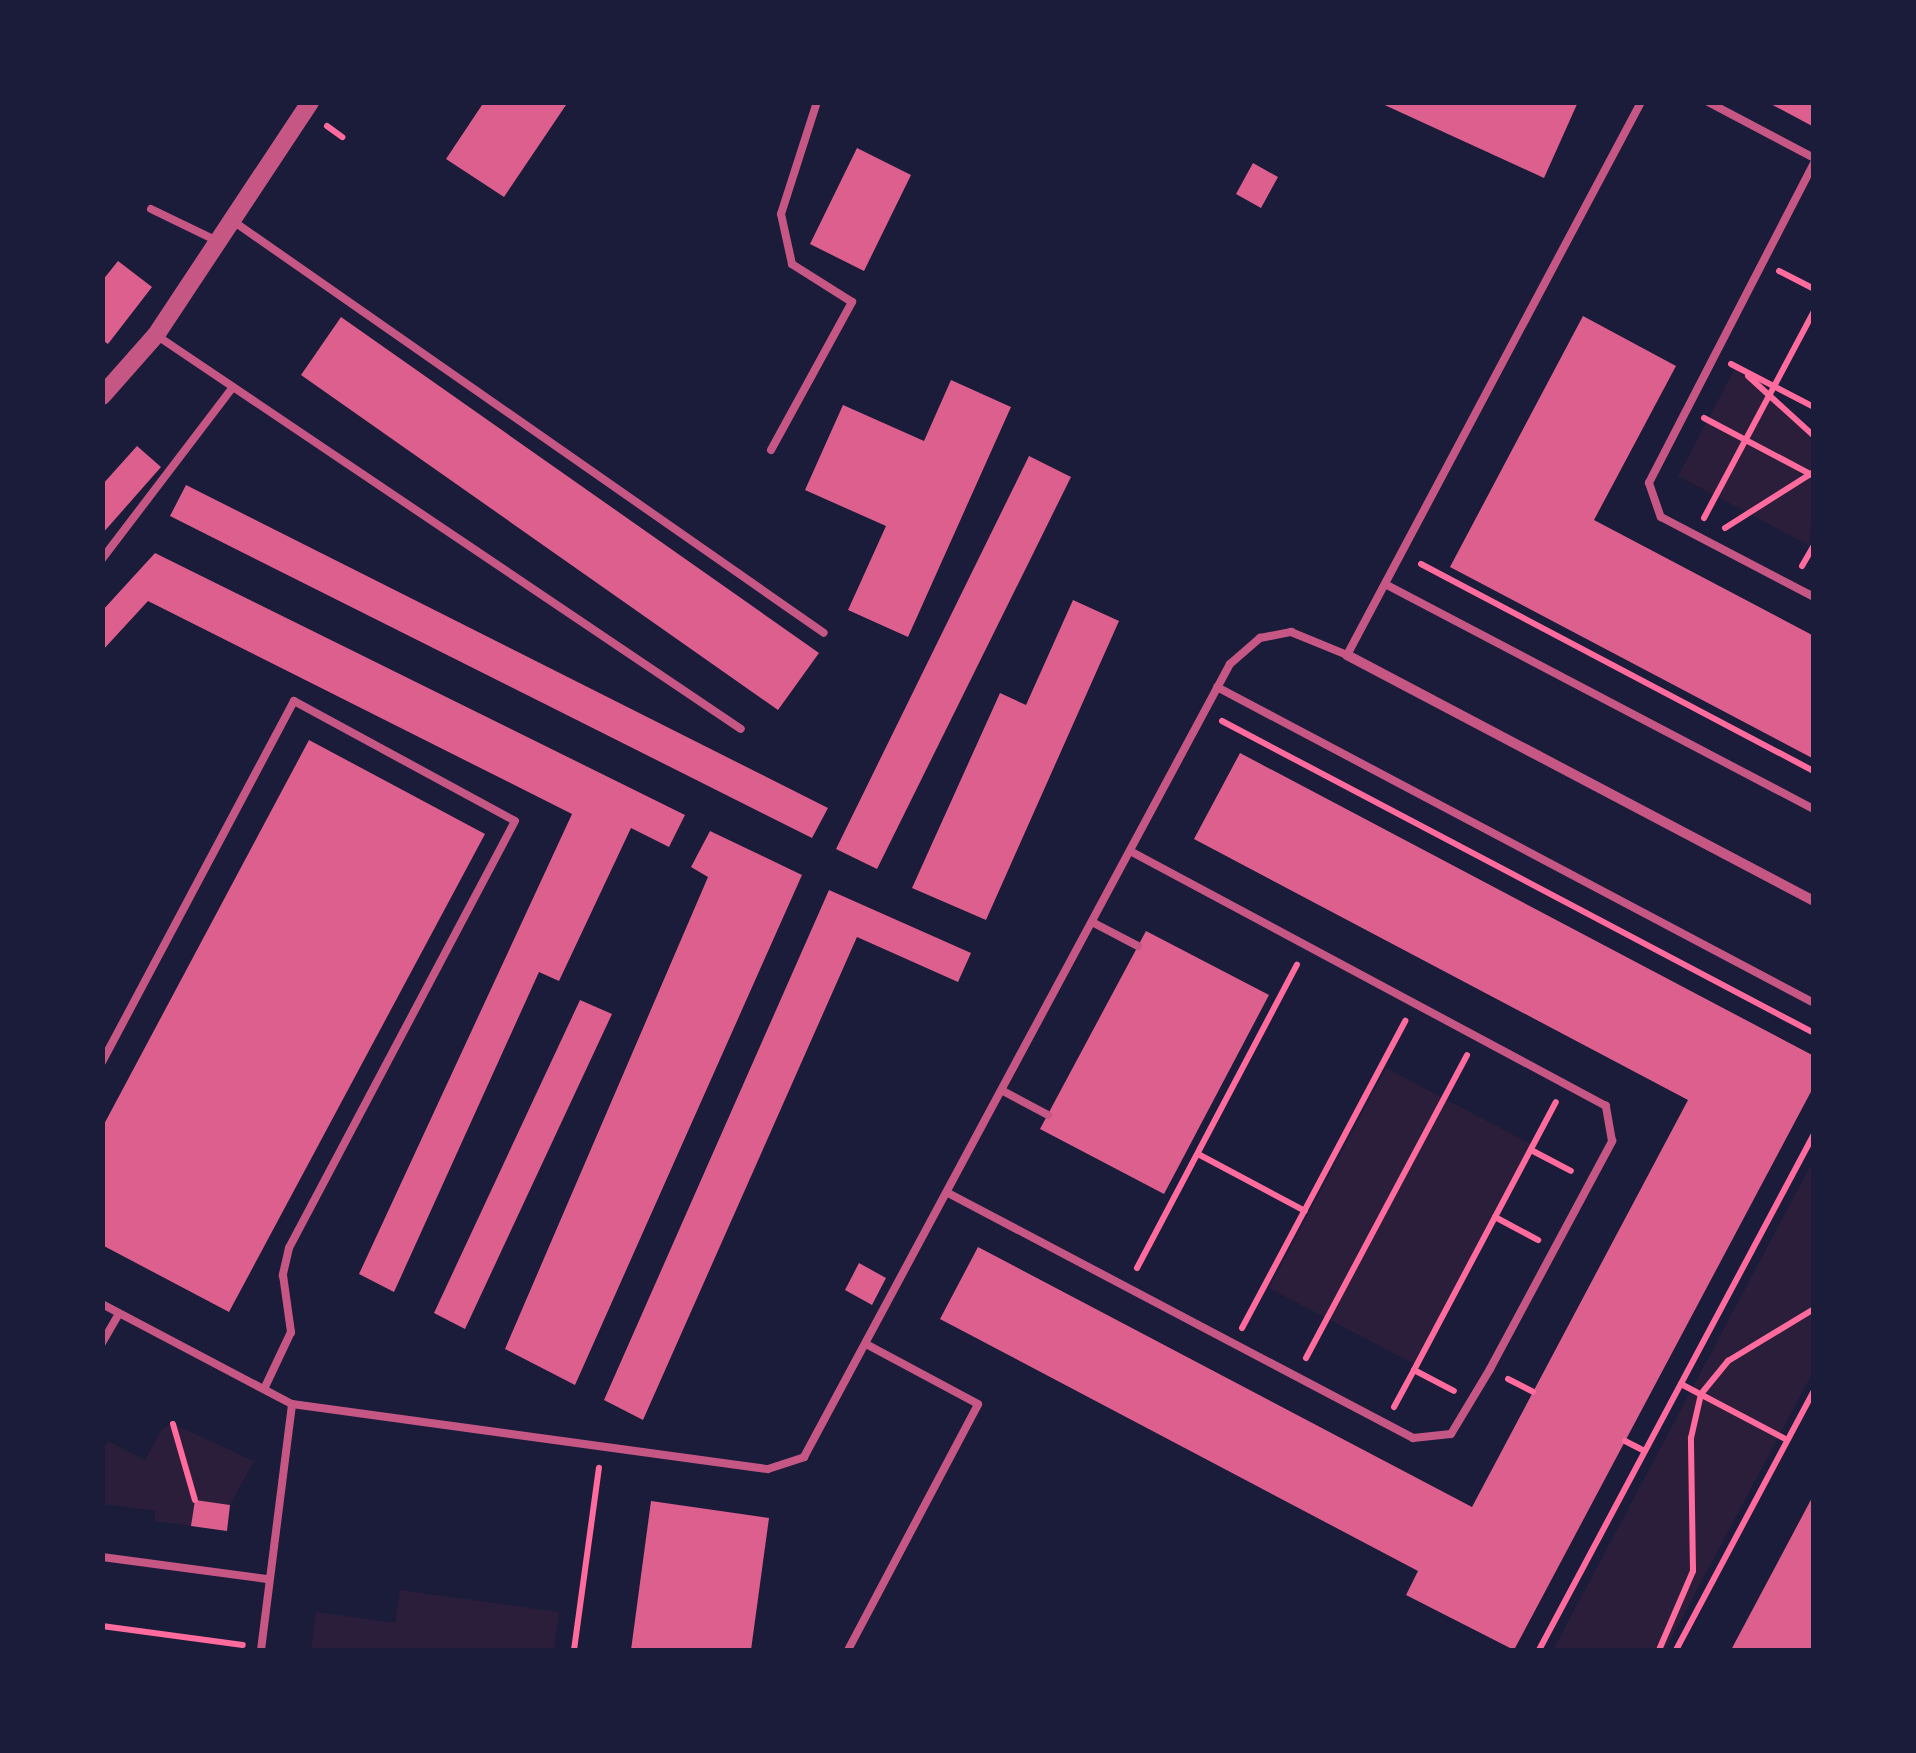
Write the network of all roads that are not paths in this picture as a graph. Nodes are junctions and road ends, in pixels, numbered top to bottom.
1 (310, 102) edge
2 (817, 102) edge
3 (1640, 102) edge
4 (1708, 102) edge
5 (1814, 161) edge
6 (150, 210) dead end
7 (228, 218) junction
8 (215, 240) junction
9 (156, 335) junction
10 (233, 387) junction
11 (102, 396) edge
12 (772, 450) dead end
13 (102, 559) edge
14 (1385, 584) junction
15 (1814, 597) edge
16 (824, 632) dead end
17 (1348, 655) junction
18 (1217, 688) junction
19 (742, 730) dead end
20 (1814, 809) edge
21 (1130, 851) junction
22 (1814, 901) edge
23 (1092, 922) junction
24 (1138, 946) dead end
25 (1814, 1003) edge
26 (102, 1062) edge
27 (1002, 1091) junction
28 (1048, 1115) dead end
29 (948, 1193) junction
30 (102, 1304) edge
31 (119, 1313) junction
32 (102, 1343) edge
33 (868, 1345) junction
34 (264, 1388) junction
35 (292, 1404) junction
36 (102, 1557) edge
37 (267, 1579) junction
38 (260, 1649) edge
39 (848, 1650) edge

1 - 7 street
2 - 12 lane
3 - 14 lane
4 - 5 lane
5 - 15 lane
6 - 8 lane
7 - 8 street
7 - 16 lane
8 - 9 street
9 - 10 lane
9 - 11 street
10 - 13 lane
10 - 19 lane
14 - 17 lane
14 - 20 lane
17 - 18 lane
17 - 22 street
18 - 21 lane
18 - 25 lane
21 - 23 lane
21 - 29 lane
23 - 24 lane
23 - 27 lane
26 - 34 lane
27 - 28 lane
27 - 29 lane
29 - 33 lane
30 - 31 lane
31 - 32 lane
31 - 34 lane
33 - 35 lane
33 - 39 lane
34 - 35 lane
35 - 37 lane
36 - 37 lane
37 - 38 lane

